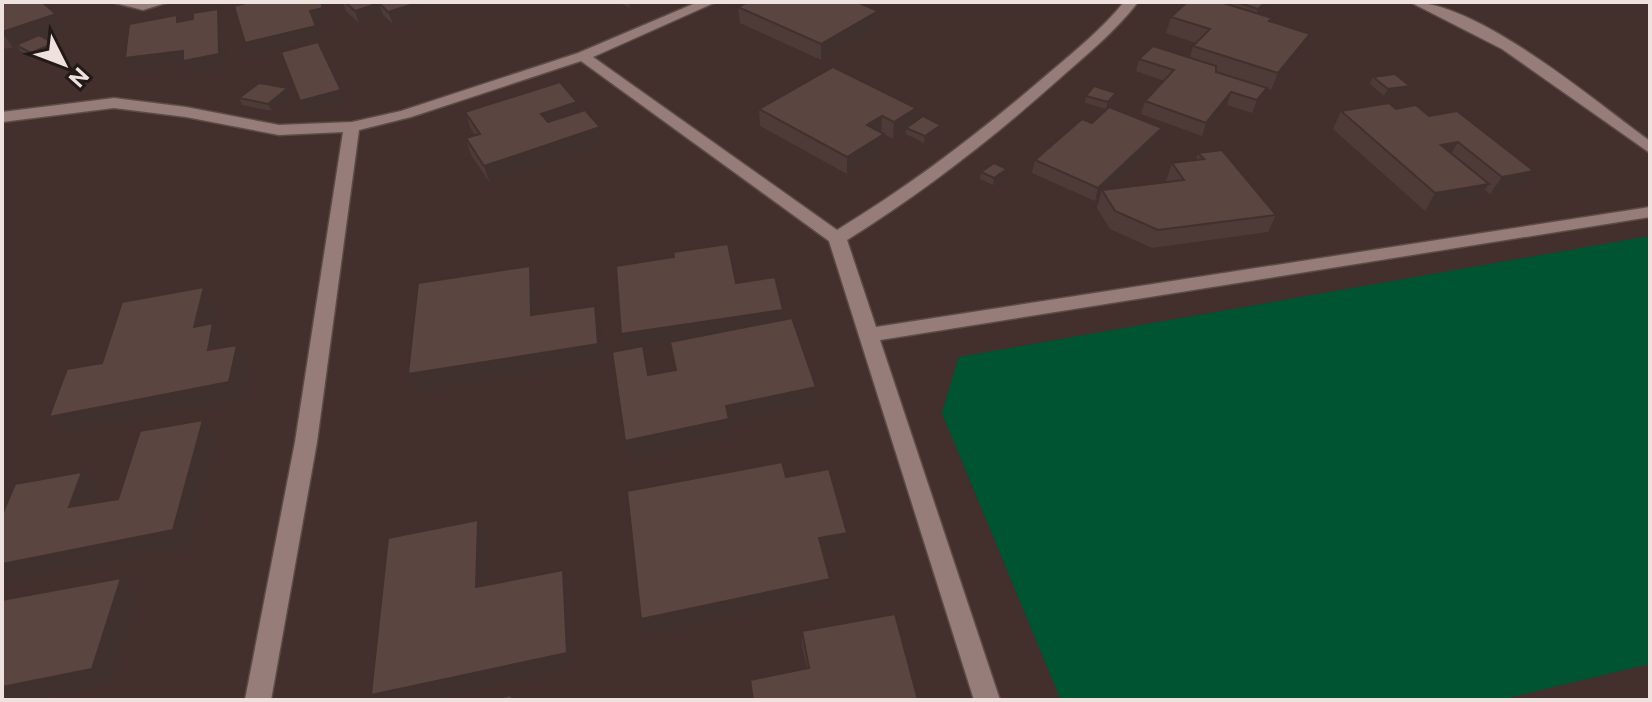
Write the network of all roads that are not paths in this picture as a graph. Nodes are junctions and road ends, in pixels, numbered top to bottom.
1 (118, 2) edge
2 (162, 2) edge
3 (709, 2) edge
4 (1131, 2) edge
5 (1417, 2) edge
6 (583, 56) junction
7 (2, 117) edge
8 (352, 127) junction
9 (1650, 148) edge
10 (1650, 212) edge
11 (837, 238) junction
12 (869, 335) junction
13 (258, 700) edge
14 (987, 700) edge

1 - 2 street
3 - 6 street
4 - 11 street
5 - 9 street
6 - 8 street
6 - 11 street
7 - 8 street
8 - 13 street
10 - 12 street
11 - 12 street
12 - 14 street

